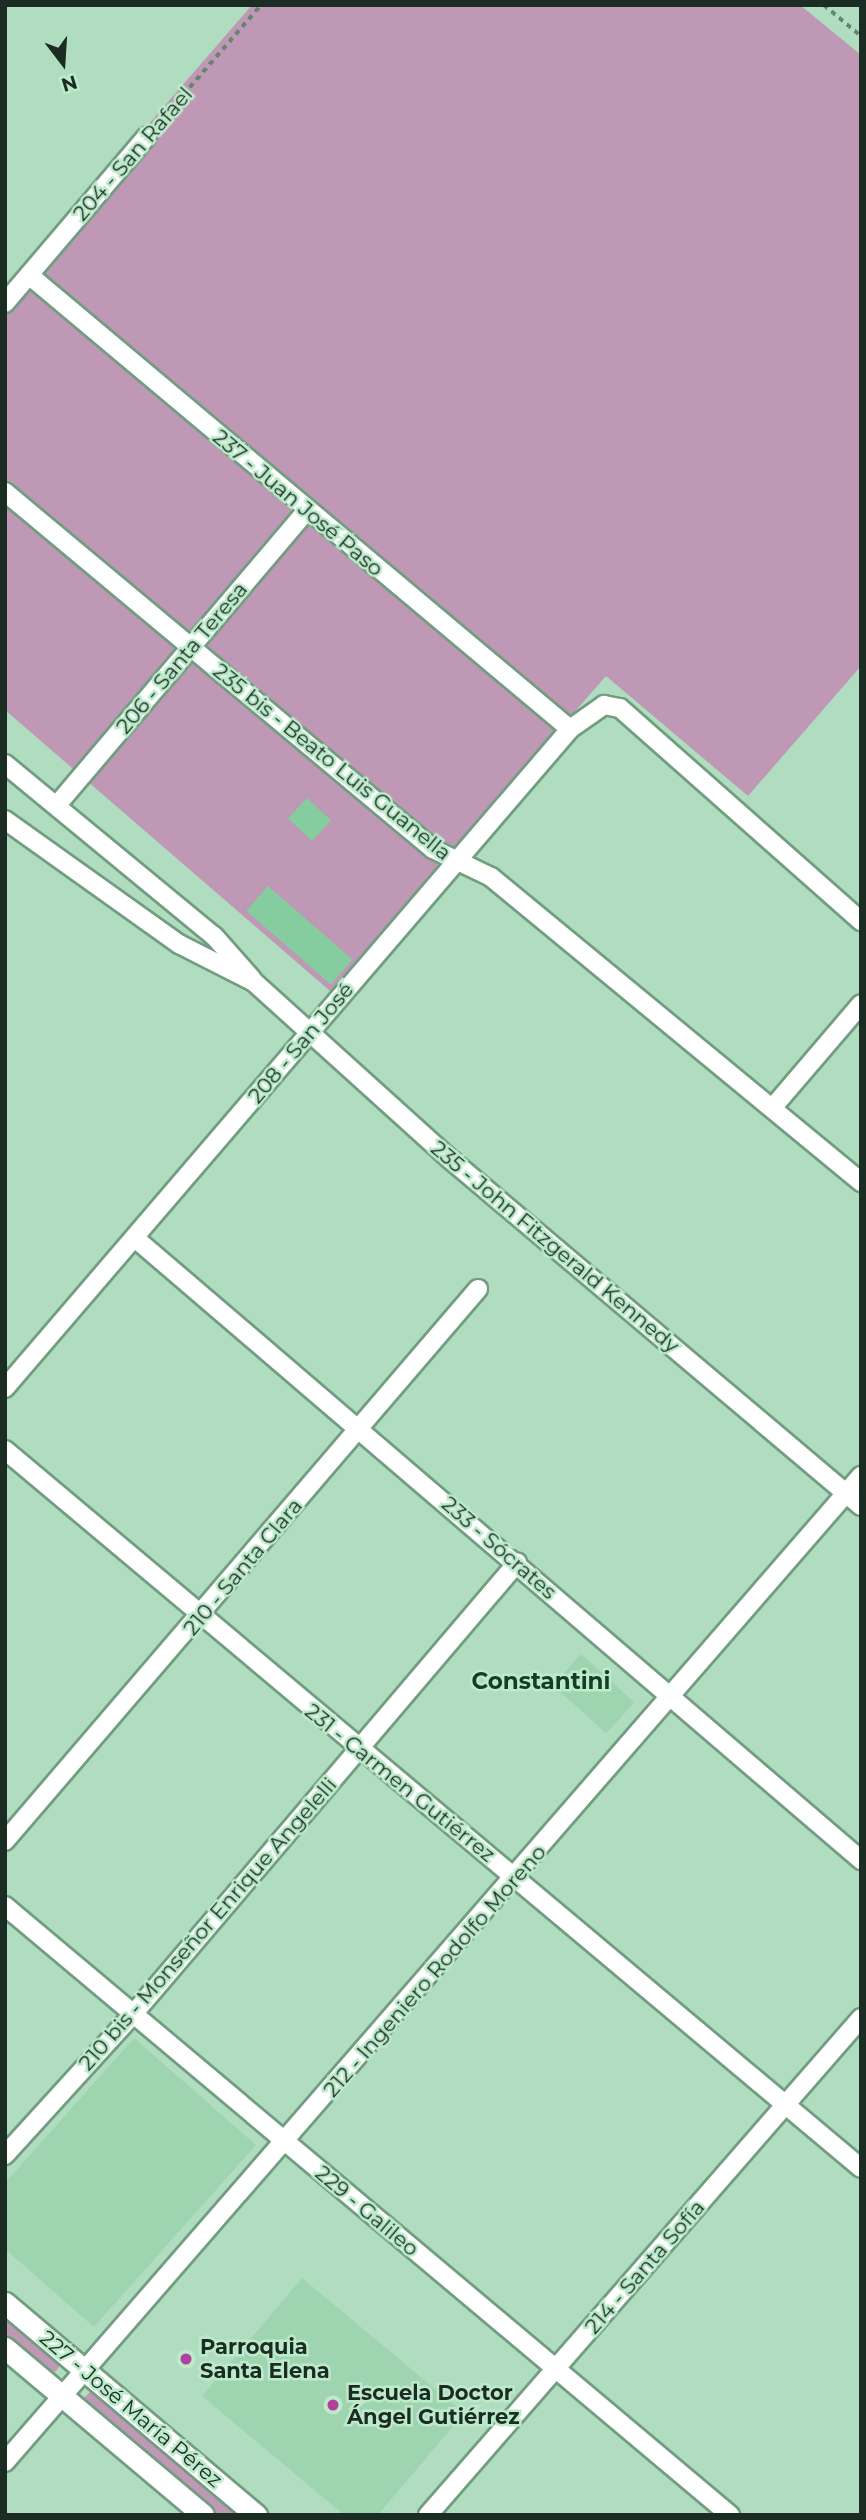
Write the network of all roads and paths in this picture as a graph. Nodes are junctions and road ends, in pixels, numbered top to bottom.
1 (261, 5) edge
2 (824, 5) edge
3 (861, 36) edge
4 (147, 136) joint
5 (29, 275) junction
6 (5, 303) edge
7 (5, 492) edge
8 (306, 511) junction
9 (191, 647) junction
10 (570, 729) junction
11 (5, 764) edge
12 (57, 805) junction
13 (5, 820) edge
14 (455, 862) junction
15 (861, 921) edge
16 (254, 982) junction
17 (861, 1004) edge
18 (309, 1033) junction
19 (774, 1106) junction
20 (861, 1182) edge
21 (136, 1239) junction
22 (478, 1289) dead end
23 (5, 1388) edge
24 (360, 1429) junction
25 (5, 1450) edge
26 (861, 1476) edge
27 (845, 1493) junction
28 (861, 1506) edge
29 (517, 1563) junction
30 (201, 1618) junction
31 (672, 1696) junction
32 (359, 1750) junction
33 (5, 1841) edge
34 (861, 1860) edge
35 (516, 1878) junction
36 (5, 1906) edge
37 (135, 2012) junction
38 (861, 2018) edge
39 (788, 2103) junction
40 (287, 2143) junction
41 (5, 2155) edge
42 (861, 2168) edge
43 (5, 2303) edge
44 (5, 2348) edge
45 (84, 2370) junction
46 (555, 2371) junction
47 (61, 2395) junction
48 (5, 2462) edge
49 (203, 2515) edge
50 (256, 2515) edge
51 (428, 2515) edge
52 (730, 2515) edge

1 - 4 path, 204 - San Rafael
2 - 3 path
4 - 5 street, 204 - San Rafael
5 - 6 street, 204 - San Rafael
5 - 8 street, 237 - Juan José Paso
7 - 9 street, 235 bis - Beato Luis Guanella
8 - 9 street, 206 - Santa Teresa
8 - 10 street, 237 - Juan José Paso
9 - 12 street, 206 - Santa Teresa
9 - 14 street, 235 bis - Beato Luis Guanella
10 - 14 street, 208 - San José
10 - 15 street, 208 - San José
11 - 12 street, 235 - John Fitzgerald Kennedy
12 - 16 street, 235 - John Fitzgerald Kennedy
13 - 16 street, 235 - John Fitzgerald Kennedy
14 - 18 street, 208 - San José
14 - 19 street, 235 bis - Beato Luis Guanella
16 - 18 street, 235 - John Fitzgerald Kennedy
17 - 19 street
18 - 21 street, 208 - San José
18 - 27 street, 235 - John Fitzgerald Kennedy
19 - 20 street, 235 bis - Beato Luis Guanella
21 - 23 street, 208 - San José
21 - 24 street, 233 - Sócrates
22 - 24 street, 210 - Santa Clara
24 - 29 street, 233 - Sócrates
24 - 30 street, 210 - Santa Clara
25 - 30 street, 231 - Carmen Gutiérrez
26 - 27 street, 212 - Ingeniero Rodolfo Moreno
27 - 28 street, 235 - John Fitzgerald Kennedy
27 - 31 street, 212 - Ingeniero Rodolfo Moreno
29 - 31 street, 233 - Sócrates
29 - 32 street, 210 bis - Monseñor Enrique Angelelli
30 - 32 street, 231 - Carmen Gutiérrez
30 - 33 street, 210 - Santa Clara
31 - 34 street, 233 - Sócrates
31 - 35 street, 212 - Ingeniero Rodolfo Moreno
32 - 35 street, 231 - Carmen Gutiérrez
32 - 37 street, 210 bis - Monseñor Enrique Angelelli
35 - 39 street, 231 - Carmen Gutiérrez
35 - 40 street, 212 - Ingeniero Rodolfo Moreno
36 - 37 street, 229 - Galileo
37 - 40 street, 229 - Galileo
37 - 41 street, 210 bis - Monseñor Enrique Angelelli
38 - 39 street, 214 - Santa Sofía
39 - 42 street, 231 - Carmen Gutiérrez
39 - 46 street, 214 - Santa Sofía
40 - 45 street, 212 - Ingeniero Rodolfo Moreno
40 - 46 street, 229 - Galileo
43 - 45 street, 227 - José María Pérez
44 - 47 street, 227 - José María Pérez
45 - 47 street, 212 - Ingeniero Rodolfo Moreno
45 - 50 street, 227 - José María Pérez
46 - 51 street, 214 - Santa Sofía
46 - 52 street, 229 - Galileo
47 - 48 street, 212 - Ingeniero Rodolfo Moreno
47 - 49 street, 227 - José María Pérez

